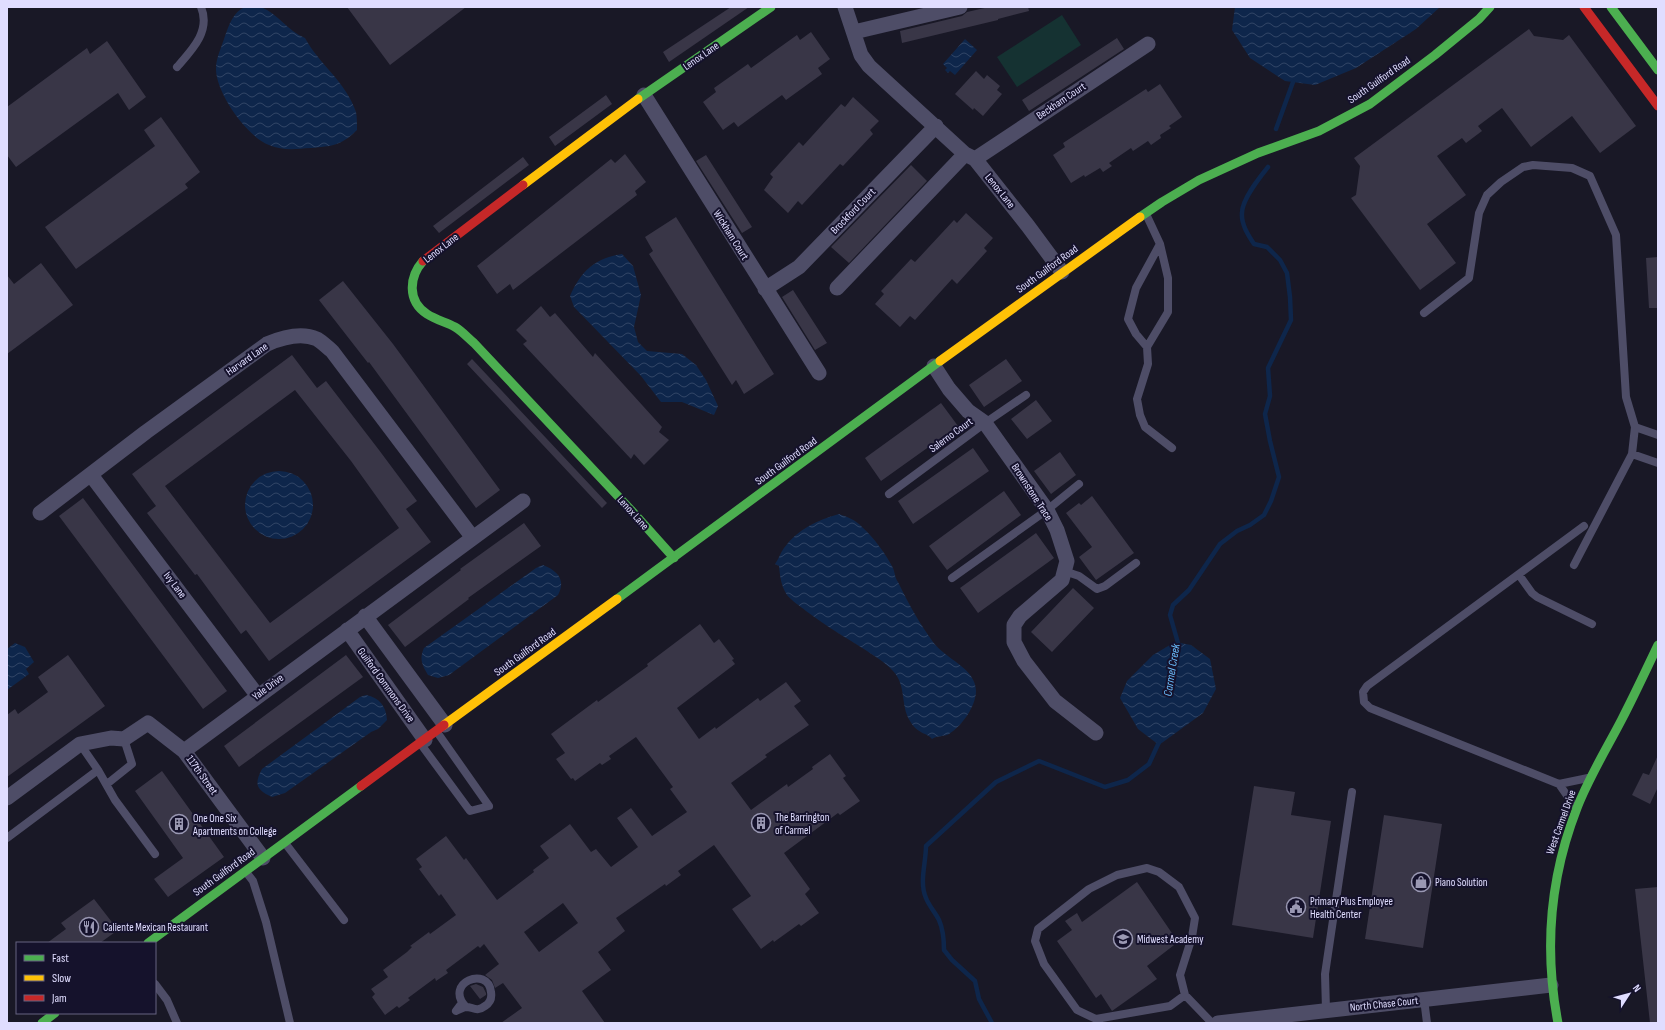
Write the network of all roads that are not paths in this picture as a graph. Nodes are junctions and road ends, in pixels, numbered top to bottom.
1 (200, 7) edge
2 (771, 7) edge
3 (844, 7) edge
4 (960, 7) edge
5 (1584, 7) edge
6 (1611, 7) edge
7 (1494, 10) edge
8 (854, 32) junction
9 (1148, 44) dead end
10 (177, 67) dead end
11 (1658, 70) edge
12 (644, 95) junction
13 (1658, 106) edge
14 (936, 126) junction
15 (970, 156) junction
16 (1146, 214) junction
17 (1160, 244) junction
18 (1062, 272) junction
19 (837, 288) dead end
20 (765, 289) junction
21 (1424, 313) dead end
22 (1146, 347) junction
23 (934, 366) junction
24 (819, 373) dead end
25 (1026, 395) dead end
26 (985, 423) junction
27 (1635, 427) junction
28 (1658, 435) edge
29 (1172, 448) dead end
30 (1632, 454) junction
31 (1658, 463) edge
32 (91, 475) junction
33 (1080, 484) dead end
34 (889, 494) dead end
35 (523, 501) dead end
36 (1047, 510) junction
37 (40, 513) dead end
38 (1584, 526) dead end
39 (473, 538) junction
40 (674, 558) junction
41 (1136, 564) dead end
42 (1574, 565) dead end
43 (1064, 571) junction
44 (1519, 575) junction
45 (952, 578) dead end
46 (365, 616) junction
47 (1592, 624) dead end
48 (347, 630) junction
49 (1658, 645) edge
50 (257, 695) junction
51 (1096, 733) dead end
52 (432, 735) junction
53 (124, 740) junction
54 (80, 744) junction
55 (184, 750) junction
56 (98, 770) junction
57 (1591, 778) junction
58 (106, 784) junction
59 (1559, 784) junction
60 (1352, 792) dead end
61 (7, 798) edge
62 (1577, 811) junction
63 (7, 838) edge
64 (284, 842) junction
65 (155, 854) dead end
66 (263, 858) junction
67 (245, 871) junction
68 (344, 920) dead end
69 (149, 942) edge
70 (156, 985) edge
71 (1551, 985) junction
72 (1185, 995) junction
73 (1424, 999) junction
74 (1326, 1010) junction
75 (54, 1014) edge
76 (1309, 1018) edge
77 (42, 1023) edge
78 (177, 1023) edge
79 (290, 1023) edge
80 (1212, 1023) edge
81 (1218, 1023) edge
82 (1427, 1023) edge
83 (1558, 1023) edge

1 - 10 lane
2 - 12 main road, Lenox Lane
3 - 8 street, Lenox Lane
4 - 8 street
5 - 13 main road
6 - 11 main road
7 - 16 main road, South Guilford Road
8 - 14 street, Lenox Lane
9 - 15 street, Beckham Court
12 - 20 street, Wickham Court
12 - 40 main road, Lenox Lane
14 - 15 street, Lenox Lane
14 - 20 street, Brockford Court
15 - 18 street, Lenox Lane
15 - 19 street
16 - 17 lane
16 - 18 main road, South Guilford Road
17 - 22 lane
17 - 22 lane
18 - 23 main road, South Guilford Road
20 - 24 street, Wickham Court
21 - 27 lane
22 - 29 lane
23 - 26 street, Brownstone Trace
23 - 40 main road, South Guilford Road
25 - 26 lane, Salerno Court
26 - 34 lane, Salerno Court
26 - 36 street, Brownstone Trace
27 - 28 lane
27 - 30 lane
30 - 31 lane
30 - 42 lane
32 - 37 street, Harvard Lane
32 - 39 street, Harvard Lane
32 - 50 street, Ivy Lane
33 - 36 lane
35 - 39 street, Yale Drive
36 - 43 street, Brownstone Trace
36 - 45 lane
38 - 44 lane
39 - 46 street, Yale Drive
40 - 52 main road, South Guilford Road
41 - 43 lane
43 - 51 street
44 - 47 lane
44 - 59 lane
46 - 48 street, Yale Drive
46 - 52 street
48 - 50 street, Yale Drive
48 - 52 street, Guilford Commons Drive
49 - 57 main road, West Carmel Drive
50 - 55 street, Yale Drive
52 - 52 lane
52 - 64 main road, South Guilford Road
53 - 54 street
53 - 55 street
53 - 58 lane
54 - 56 lane
54 - 61 street
55 - 66 street, 117th Street
56 - 58 lane
56 - 63 lane
57 - 59 lane
57 - 62 main road, West Carmel Drive
58 - 65 lane
59 - 62 lane
60 - 74 lane
62 - 71 main road, West Carmel Drive
64 - 66 main road, South Guilford Road
64 - 68 lane
66 - 67 main road, South Guilford Road
67 - 69 main road, South Guilford Road
67 - 79 lane
70 - 78 lane
71 - 73 street, North Chase Court
71 - 83 main road, West Carmel Drive
72 - 72 lane
72 - 80 lane
73 - 74 street, North Chase Court
73 - 82 lane
74 - 76 street, North Chase Court
75 - 77 main road
76 - 81 street, North Chase Court

